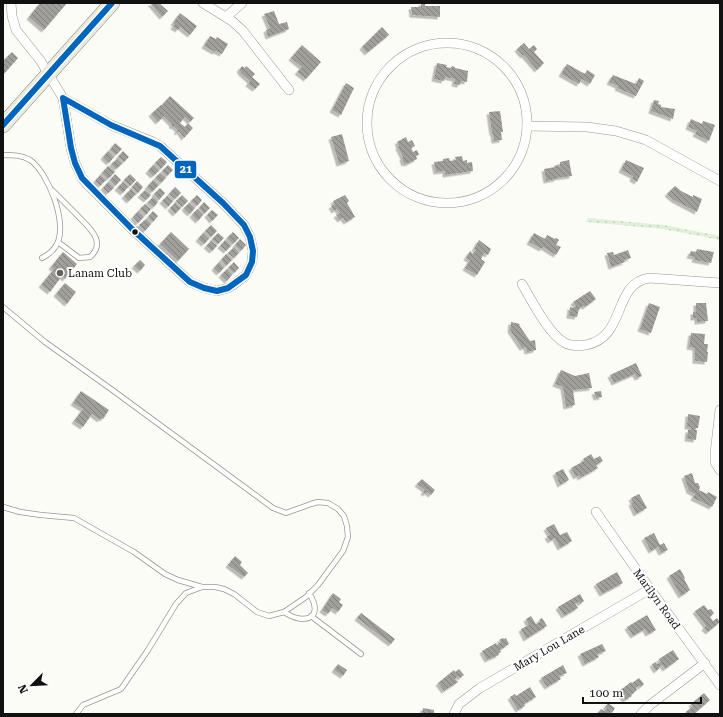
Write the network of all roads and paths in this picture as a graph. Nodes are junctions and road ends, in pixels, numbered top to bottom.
1 (11, 3) edge
2 (112, 3) edge
3 (203, 3) edge
4 (242, 3) edge
5 (226, 18) junction
6 (48, 75) junction
7 (289, 90) dead end
8 (63, 98) junction
9 (3, 125) edge
10 (527, 126) junction
11 (3, 156) edge
12 (720, 181) edge
13 (48, 184) junction
14 (58, 242) junction
15 (42, 258) dead end
16 (720, 283) edge
17 (522, 284) dead end
18 (3, 307) edge
19 (720, 410) edge
20 (720, 470) edge
21 (3, 507) edge
22 (596, 512) dead end
23 (202, 587) junction
24 (650, 589) junction
25 (309, 593) junction
26 (284, 612) junction
27 (311, 616) junction
28 (361, 654) dead end
29 (705, 662) junction
30 (720, 684) edge
31 (76, 714) edge
32 (454, 714) edge
33 (641, 714) edge

1 - 6 street
2 - 6 main road
3 - 5 street
4 - 5 street
5 - 7 street
6 - 8 street
6 - 9 main road
8 - 8 street
10 - 10 street
10 - 12 street
11 - 13 lane
13 - 14 lane
13 - 14 lane
14 - 15 lane
16 - 17 street
18 - 25 lane
19 - 20 street
21 - 23 lane
22 - 24 street, Marilyn Road
23 - 26 lane
23 - 31 lane
24 - 29 street, Marilyn Road
24 - 32 street, Mary Lou Lane
25 - 26 lane
25 - 27 lane
26 - 27 lane
27 - 28 lane
29 - 30 street, Marilyn Road
29 - 33 street

